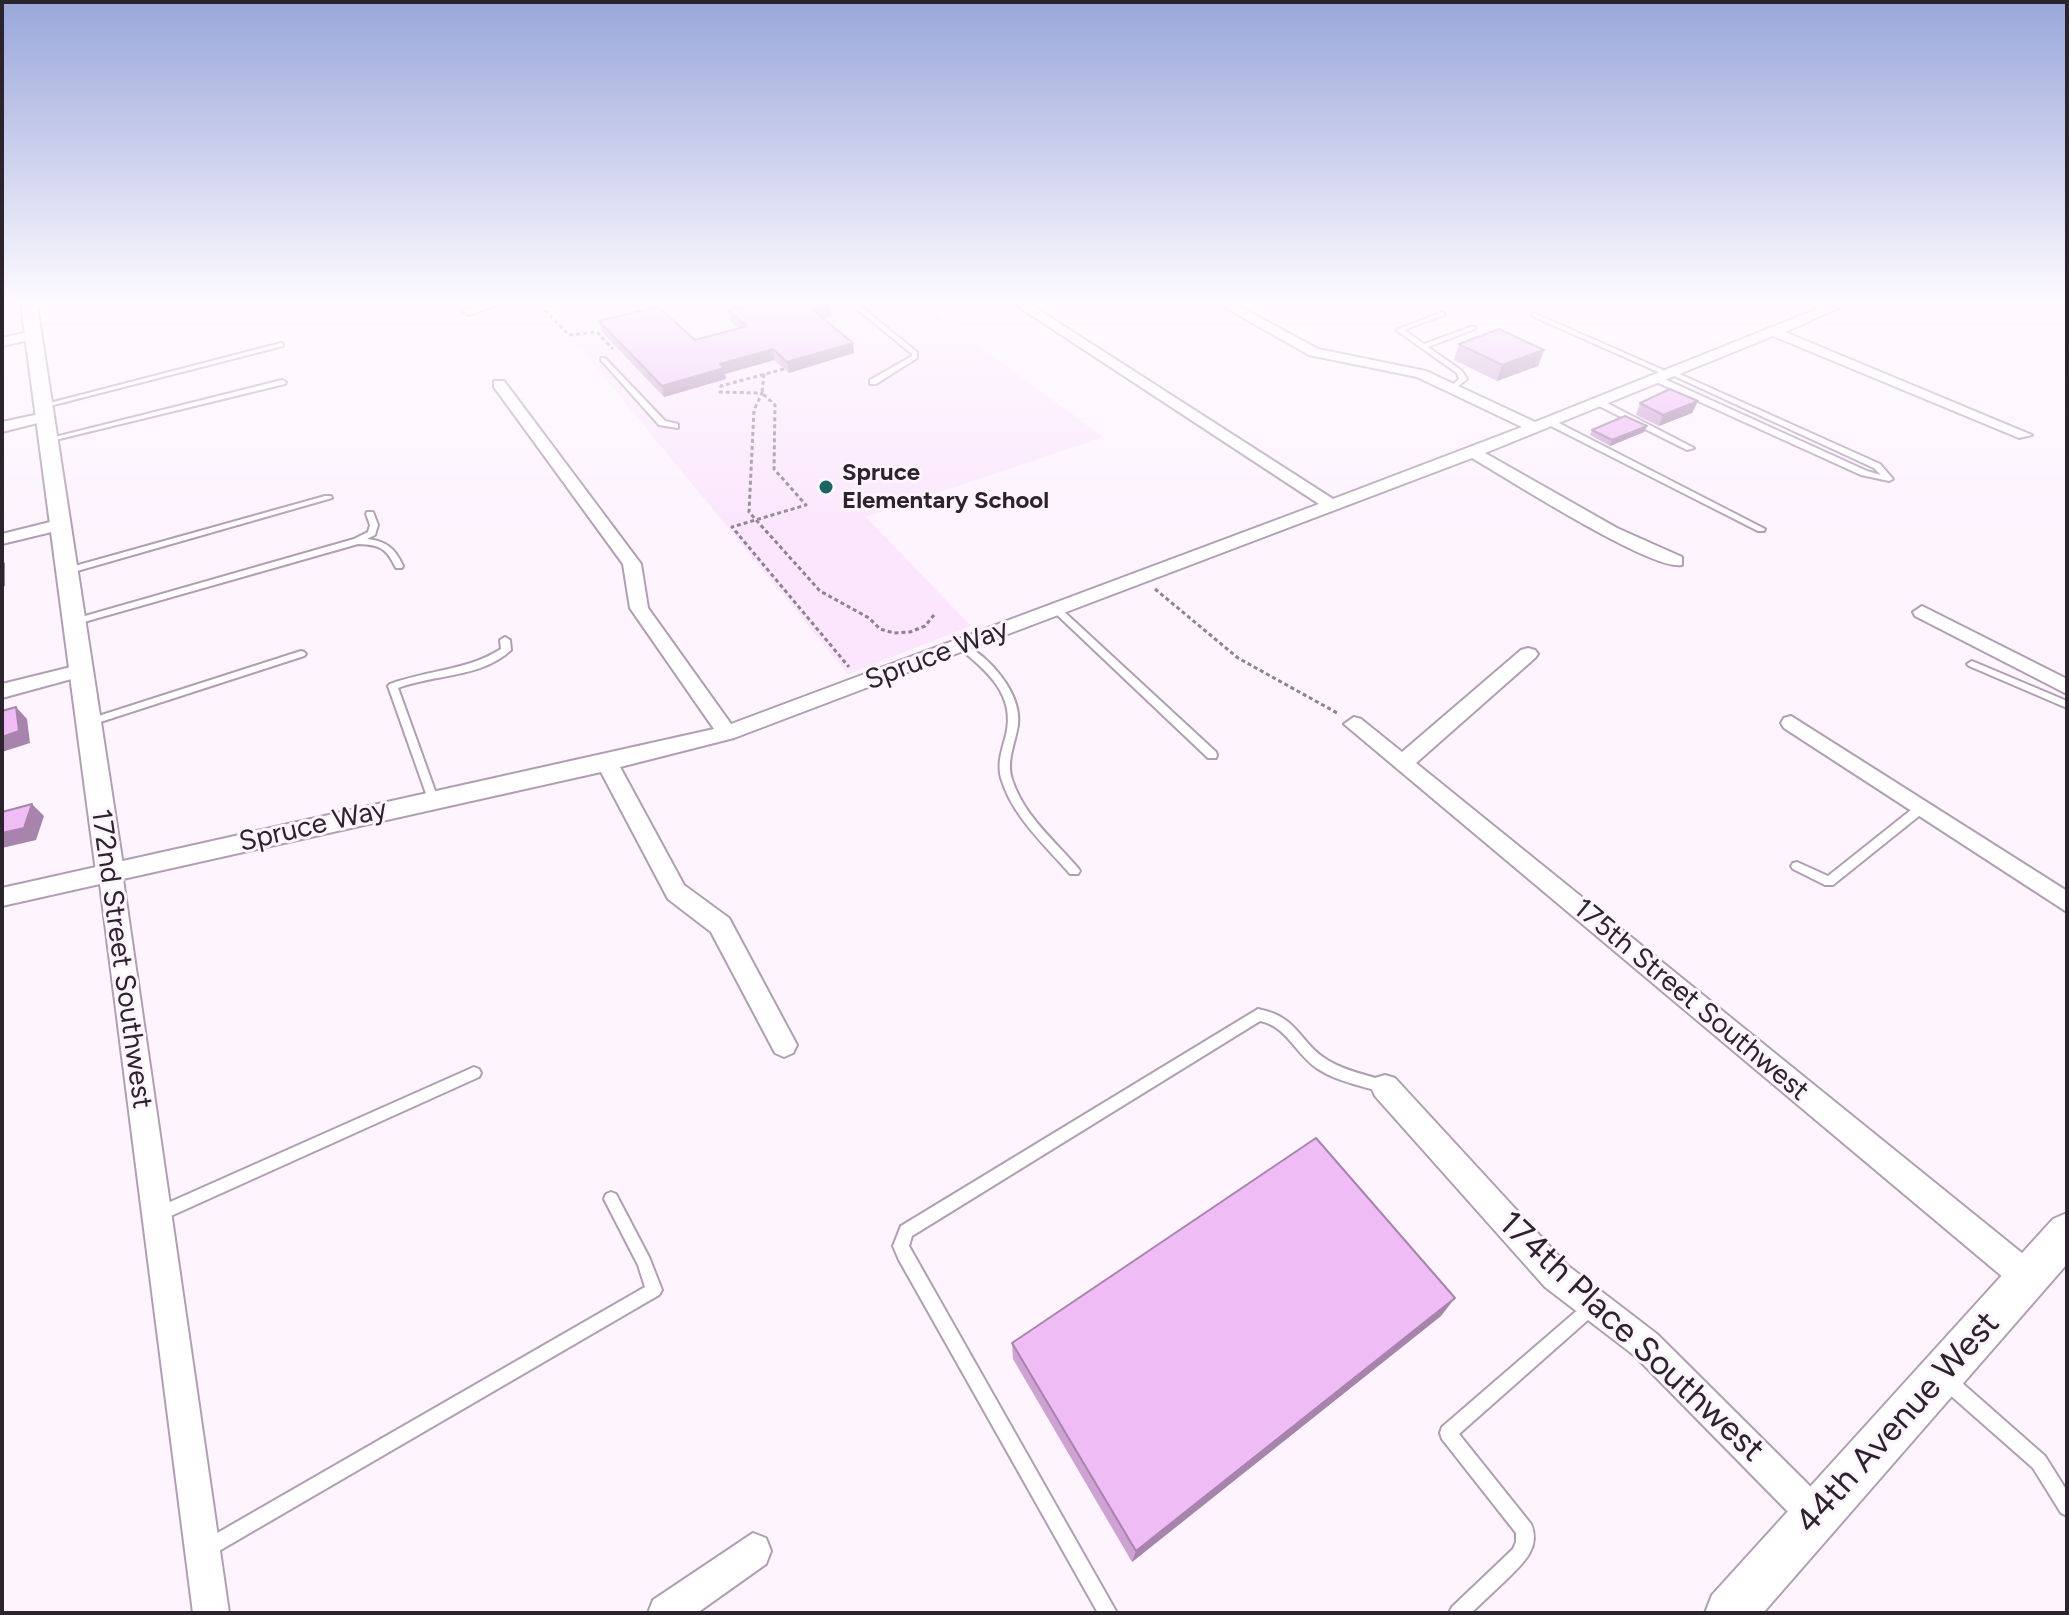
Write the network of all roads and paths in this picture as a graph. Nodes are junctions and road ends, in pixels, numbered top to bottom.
1 (39, 380) edge
2 (149, 380) edge
3 (623, 380) edge
4 (741, 380) edge
5 (763, 380) edge
6 (876, 380) edge
7 (1139, 380) edge
8 (1434, 380) edge
9 (1462, 380) edge
10 (1655, 380) edge
11 (1675, 380) edge
12 (1676, 380) edge
13 (1891, 380) edge
14 (282, 382) dead end
15 (873, 382) dead end
16 (499, 384) dead end
17 (1452, 389) junction
18 (762, 393) junction
19 (1598, 402) junction
20 (43, 412) junction
21 (1541, 424) junction
22 (675, 426) dead end
23 (2, 427) edge
24 (2024, 435) dead end
25 (47, 440) junction
26 (1690, 448) dead end
27 (1473, 452) junction
28 (328, 498) dead end
29 (1330, 504) junction
30 (370, 514) dead end
31 (758, 521) junction
32 (62, 524) junction
33 (1761, 529) dead end
34 (2, 539) edge
35 (358, 541) junction
36 (1676, 561) dead end
37 (399, 566) dead end
38 (67, 571) junction
39 (1141, 577) junction
40 (1056, 609) junction
41 (1922, 612) dead end
42 (934, 615) dead end
43 (74, 622) junction
44 (505, 640) dead end
45 (962, 646) junction
46 (301, 654) dead end
47 (1528, 654) dead end
48 (1972, 664) dead end
49 (79, 671) junction
50 (853, 671) dead end
51 (2067, 687) edge
52 (2, 691) edge
53 (2067, 705) edge
54 (87, 723) junction
55 (1791, 723) dead end
56 (1354, 724) joint
57 (727, 733) junction
58 (1212, 755) dead end
59 (1404, 762) junction
60 (607, 763) junction
61 (433, 799) junction
62 (1920, 809) junction
63 (1797, 866) dead end
64 (1074, 871) dead end
65 (110, 872) junction
66 (2, 897) edge
67 (2067, 903) edge
68 (784, 1045) dead end
69 (474, 1073) dead end
70 (1385, 1087) joint
71 (611, 1199) dead end
72 (157, 1215) junction
73 (2067, 1233) edge
74 (2027, 1277) junction
75 (1594, 1305) junction
76 (1940, 1375) junction
77 (2067, 1507) edge
78 (1815, 1515) junction
79 (753, 1551) dead end
80 (202, 1552) junction
81 (211, 1613) edge
82 (666, 1613) edge
83 (1108, 1613) edge
84 (1458, 1613) edge
85 (1730, 1613) edge

1 - 20 street, 172nd Street Southwest
2 - 20 lane
3 - 22 lane
4 - 18 path
5 - 18 path
6 - 15 lane
7 - 29 street
8 - 17 street
9 - 17 lane
10 - 19 street, Spruce Way
11 - 12 lane
13 - 24 street
14 - 25 lane
16 - 57 street
17 - 21 street
18 - 31 path
18 - 31 path
19 - 21 street, Spruce Way
19 - 26 lane
20 - 23 street
20 - 25 street, 172nd Street Southwest
21 - 27 street, Spruce Way
21 - 33 lane
25 - 32 street, 172nd Street Southwest
27 - 29 street, Spruce Way
27 - 36 street
28 - 38 lane
29 - 39 street, Spruce Way
30 - 35 lane
31 - 42 path
31 - 50 path
32 - 34 street
32 - 38 street, 172nd Street Southwest
35 - 37 lane
35 - 43 lane
38 - 43 street, 172nd Street Southwest
39 - 40 street, Spruce Way
39 - 56 path
40 - 45 street, Spruce Way
40 - 58 lane
41 - 51 street
43 - 49 street, 172nd Street Southwest
44 - 61 lane
45 - 57 street, Spruce Way
45 - 64 lane
46 - 54 lane
47 - 59 street
48 - 53 lane
49 - 52 street
49 - 54 street, 172nd Street Southwest
54 - 65 street, 172nd Street Southwest
55 - 62 street
56 - 59 street, 175th Street Southwest
57 - 60 street, Spruce Way
59 - 74 street, 175th Street Southwest
60 - 61 street, Spruce Way
60 - 68 street
61 - 65 street, Spruce Way
62 - 63 lane
62 - 67 street
65 - 66 street, Spruce Way
65 - 72 street, 172nd Street Southwest
69 - 72 lane
70 - 75 street, 174th Place Southwest
70 - 83 lane
71 - 80 lane
72 - 80 street, 172nd Street Southwest
73 - 74 main road, 44th Avenue West
74 - 76 main road, 44th Avenue West
75 - 78 street, 174th Place Southwest
75 - 84 lane
76 - 77 lane
76 - 78 main road, 44th Avenue West
78 - 85 main road, 44th Avenue West
79 - 82 street
80 - 81 street, 172nd Street Southwest

